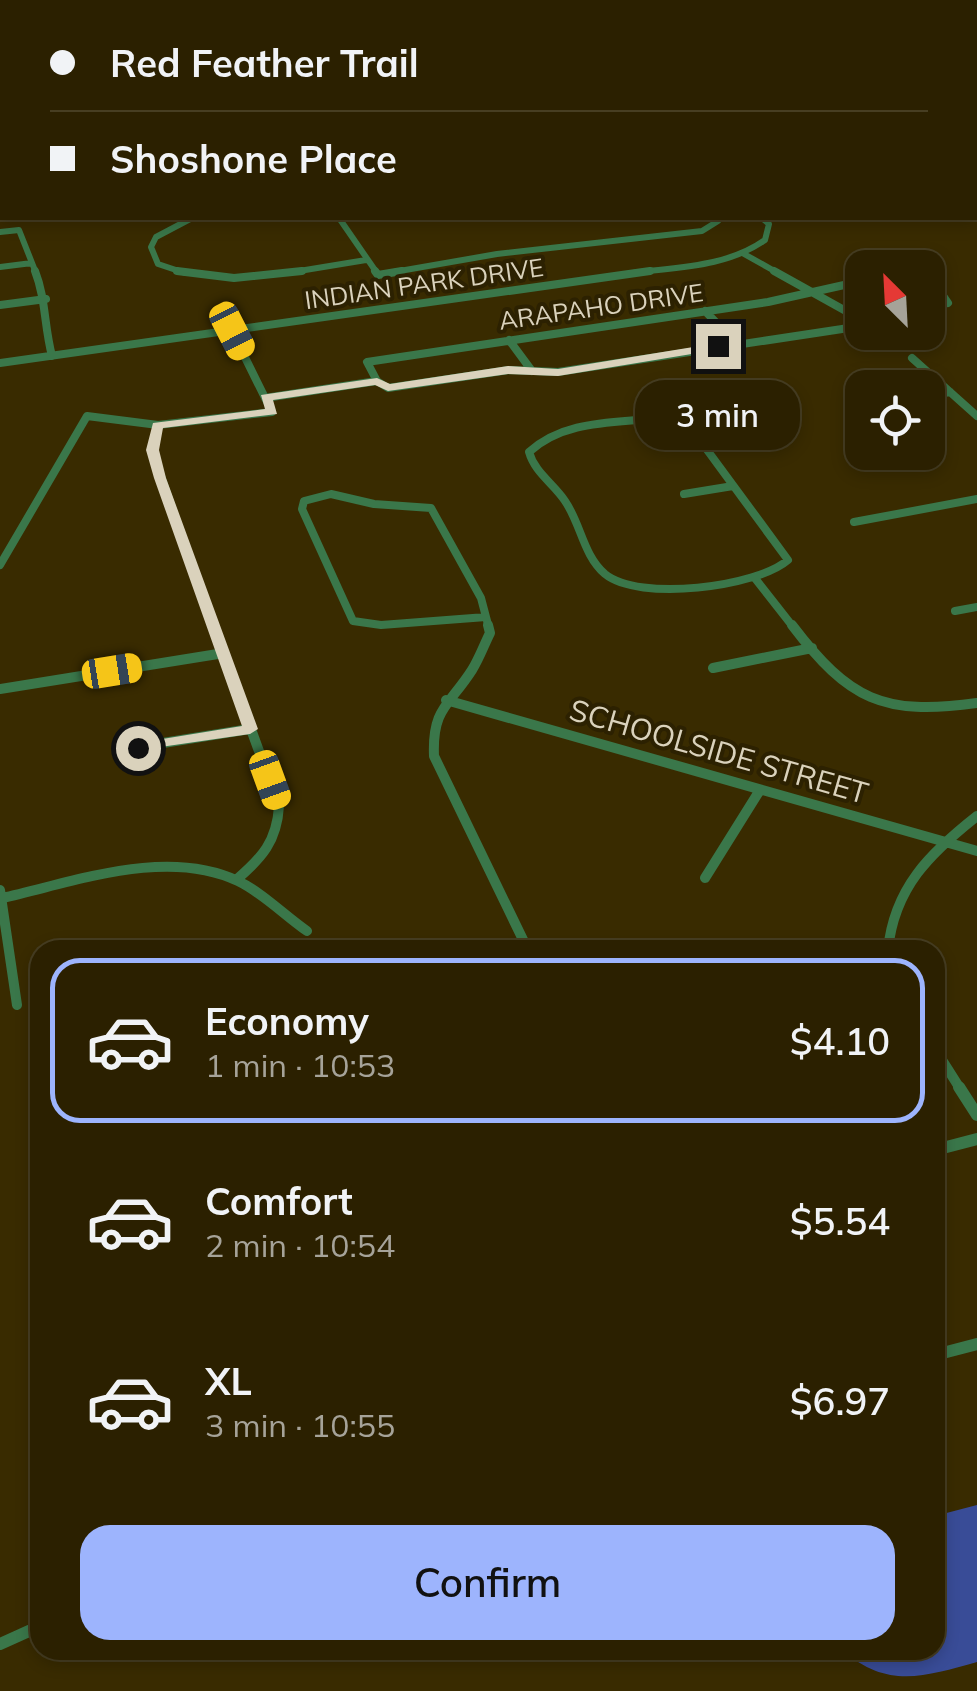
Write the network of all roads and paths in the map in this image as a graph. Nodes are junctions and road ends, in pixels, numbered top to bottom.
1 (188, 220) edge
2 (339, 220) edge
3 (717, 220) edge
4 (764, 220) edge
5 (0, 232) edge
6 (744, 254) junction
7 (366, 260) junction
8 (32, 262) junction
9 (0, 267) edge
10 (845, 284) edge
11 (814, 289) junction
12 (46, 299) junction
13 (945, 299) edge
14 (948, 303) dead end
15 (0, 305) edge
16 (704, 311) junction
17 (845, 311) edge
18 (845, 326) edge
19 (232, 331) junction
20 (509, 340) junction
21 (736, 344) junction
22 (52, 356) junction
23 (912, 358) dead end
24 (0, 363) edge
25 (532, 371) junction
26 (377, 381) junction
27 (950, 392) junction
28 (945, 393) edge
29 (266, 398) junction
30 (977, 416) edge
31 (158, 425) junction
32 (733, 486) junction
33 (684, 494) dead end
34 (977, 499) edge
35 (854, 522) dead end
36 (0, 565) edge
37 (754, 577) junction
38 (977, 607) edge
39 (955, 612) dead end
40 (487, 616) junction
41 (812, 648) junction
42 (224, 653) junction
43 (713, 668) dead end
44 (0, 689) edge
45 (446, 700) junction
46 (977, 703) edge
47 (250, 729) junction
48 (138, 748) dead end
49 (760, 790) junction
50 (977, 816) edge
51 (946, 840) junction
52 (977, 852) edge
53 (705, 878) dead end
54 (236, 880) junction
55 (1, 894) edge
56 (307, 930) dead end
57 (523, 940) edge
58 (888, 940) edge
59 (17, 1005) dead end
60 (945, 1065) edge
61 (977, 1115) edge
62 (977, 1139) edge
63 (945, 1147) edge
64 (977, 1344) edge
65 (945, 1352) edge
66 (30, 1630) edge
67 (0, 1644) edge

1 - 7 street, INDIAN PARK DRIVE
2 - 7 street, INDIAN PARK DRIVE
3 - 7 street, INDIAN PARK DRIVE
4 - 6 street
5 - 8 street
6 - 11 street
6 - 19 street, INDIAN PARK DRIVE
8 - 9 street
8 - 12 street
10 - 11 street, ARAPAHO DRIVE
11 - 16 street, ARAPAHO DRIVE
11 - 17 street
12 - 15 street
12 - 22 street
13 - 14 street
16 - 20 street, ARAPAHO DRIVE
16 - 21 street
18 - 21 street
19 - 22 street, INDIAN PARK DRIVE
19 - 29 street
20 - 25 street
20 - 26 street, ARAPAHO DRIVE
21 - 25 street
22 - 24 street, INDIAN PARK DRIVE
23 - 27 street
25 - 26 street
26 - 29 street
27 - 28 street
27 - 30 street
29 - 31 street
31 - 36 street
31 - 42 street
32 - 33 street
32 - 37 street
32 - 37 street
34 - 35 street
37 - 41 street
38 - 39 street
40 - 40 street
40 - 45 street
41 - 43 street
41 - 46 street
42 - 44 street
42 - 47 street
45 - 49 street, SCHOOLSIDE STREET
45 - 57 street
47 - 48 street
47 - 54 street
49 - 51 street, SCHOOLSIDE STREET
49 - 53 street
50 - 51 street
51 - 52 street, SCHOOLSIDE STREET
51 - 58 street
54 - 55 street
54 - 56 street
55 - 59 street
60 - 61 street
62 - 63 street
64 - 65 street
66 - 67 street

